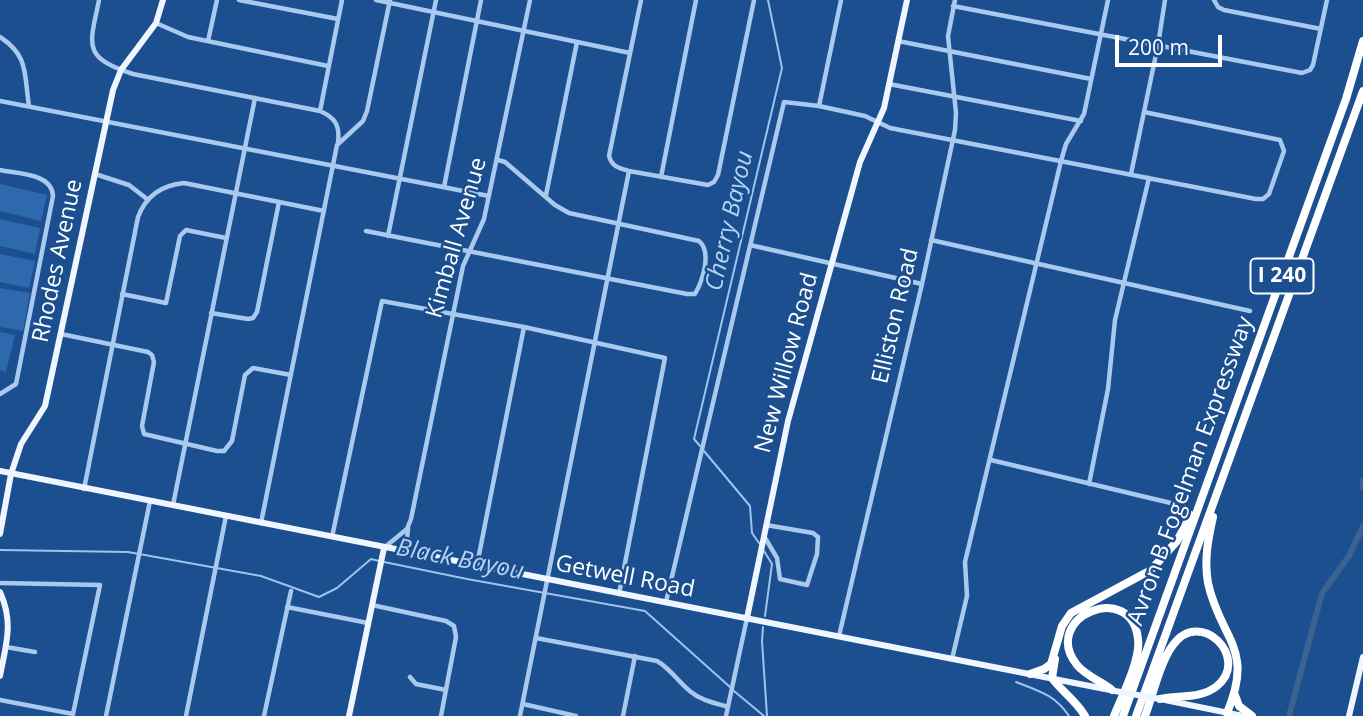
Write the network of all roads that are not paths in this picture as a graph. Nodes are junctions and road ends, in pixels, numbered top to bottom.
1 (99, 0) edge
2 (163, 0) edge
3 (217, 0) edge
4 (239, 0) edge
5 (342, 0) edge
6 (376, 0) edge
7 (436, 0) edge
8 (481, 0) edge
9 (530, 0) edge
10 (641, 0) edge
11 (696, 0) edge
12 (754, 0) edge
13 (841, 0) edge
14 (907, 0) edge
15 (1108, 0) edge
16 (1165, 0) edge
17 (1213, 0) edge
18 (1326, 0) edge
19 (389, 1) edge
20 (954, 3) edge
21 (433, 11) junction
22 (338, 19) junction
23 (477, 21) junction
24 (156, 23) junction
25 (1321, 29) junction
26 (523, 31) junction
27 (1101, 34) junction
28 (0, 37) edge
29 (208, 41) junction
30 (898, 41) junction
31 (1363, 41) edge
32 (577, 43) junction
33 (1158, 46) junction
34 (949, 51) junction
35 (630, 53) junction
36 (328, 66) junction
37 (121, 70) junction
38 (1091, 79) junction
39 (889, 84) junction
40 (1363, 91) edge
41 (954, 96) junction
42 (255, 98) junction
43 (0, 101) edge
44 (29, 106) junction
45 (819, 106) junction
46 (320, 111) junction
47 (1144, 112) junction
48 (106, 120) junction
49 (1081, 121) junction
50 (878, 123) junction
51 (953, 140) junction
52 (337, 145) junction
53 (245, 148) junction
54 (498, 160) junction
55 (1061, 161) junction
56 (333, 165) junction
57 (0, 170) edge
58 (629, 171) junction
59 (94, 174) junction
60 (1131, 174) junction
61 (661, 177) junction
62 (1149, 178) junction
63 (399, 179) junction
64 (444, 187) junction
65 (234, 193) junction
66 (546, 195) junction
67 (489, 196) junction
68 (147, 199) junction
69 (279, 202) junction
70 (324, 211) junction
71 (619, 225) junction
72 (366, 231) dead end
73 (388, 236) junction
74 (226, 238) junction
75 (931, 240) junction
76 (751, 244) junction
77 (468, 253) junction
78 (832, 262) junction
79 (1036, 264) junction
80 (608, 279) junction
81 (1124, 283) junction
82 (922, 284) junction
83 (122, 294) junction
84 (1250, 311) dead end
85 (211, 313) junction
86 (452, 313) junction
87 (524, 327) junction
88 (61, 334) junction
89 (596, 342) junction
90 (112, 344) junction
91 (291, 375) junction
92 (0, 394) edge
93 (184, 445) junction
94 (991, 460) junction
95 (0, 471) edge
96 (11, 474) junction
97 (1209, 478) junction
98 (1089, 484) junction
99 (84, 489) junction
100 (1217, 496) junction
101 (149, 501) junction
102 (1175, 504) dead end
103 (173, 506) junction
104 (226, 516) junction
105 (261, 523) junction
106 (766, 525) junction
107 (408, 526) junction
108 (0, 534) edge
109 (764, 535) junction
110 (332, 537) junction
111 (384, 548) junction
112 (406, 552) junction
113 (476, 566) junction
114 (0, 583) edge
115 (546, 583) junction
116 (291, 591) dead end
117 (0, 592) edge
118 (619, 594) junction
119 (666, 603) junction
120 (372, 605) junction
121 (287, 607) junction
122 (747, 618) junction
123 (368, 623) junction
124 (839, 636) junction
125 (536, 639) junction
126 (6, 647) junction
127 (1056, 647) junction
128 (35, 652) dead end
129 (635, 656) junction
130 (1363, 657) edge
131 (952, 659) junction
132 (1030, 674) junction
133 (0, 676) edge
134 (410, 677) dead end
135 (1052, 678) junction
136 (446, 690) junction
137 (1114, 690) junction
138 (1235, 691) junction
139 (1160, 699) junction
140 (0, 700) edge
141 (523, 704) junction
142 (728, 707) junction
143 (1227, 713) junction
144 (106, 716) edge
145 (186, 716) edge
146 (264, 716) edge
147 (349, 716) edge
148 (441, 716) edge
149 (520, 716) edge
150 (576, 716) edge
151 (623, 716) edge
152 (726, 716) edge
153 (1085, 716) edge
154 (1114, 716) edge
155 (1123, 716) edge
156 (1136, 716) edge
157 (1145, 716) edge
158 (1243, 716) edge
159 (1252, 716) edge
160 (1349, 716) edge

1 - 37 street
2 - 24 main road, Rhodes Avenue
3 - 29 street
4 - 22 street
5 - 22 street
6 - 19 street
7 - 21 street
8 - 23 street
9 - 26 street, Kimball Avenue
10 - 35 street
11 - 61 street
12 - 61 street
13 - 45 street
14 - 30 main road, New Willow Road
15 - 27 street
16 - 33 street
17 - 25 street
18 - 25 street
19 - 21 street
19 - 52 street
20 - 27 street
20 - 34 street, Elliston Road
21 - 23 street
21 - 63 street
22 - 36 street
23 - 26 street
23 - 64 street
24 - 29 street
24 - 37 main road, Rhodes Avenue
25 - 33 street
26 - 32 street
26 - 54 street, Kimball Avenue
27 - 33 street
27 - 38 street
28 - 44 street
29 - 36 street
30 - 34 street
30 - 39 main road, New Willow Road
31 - 97 highway, Avron B Fogelman Expressway / I 240
32 - 35 street
32 - 66 street
33 - 47 street
34 - 38 street
34 - 41 street, Elliston Road
35 - 58 street
36 - 46 street
37 - 42 street
37 - 48 main road, Rhodes Avenue
38 - 49 street
39 - 41 street
39 - 50 main road, New Willow Road
40 - 100 highway, Avron B Fogelman Expressway / I 240
41 - 49 street
41 - 51 street, Elliston Road
42 - 46 street
42 - 53 street
43 - 44 street
44 - 48 street
45 - 50 street
45 - 76 street
46 - 52 street
47 - 60 street
47 - 62 street
48 - 53 street
48 - 59 main road, Rhodes Avenue
49 - 55 street
50 - 51 street
50 - 78 main road, New Willow Road
51 - 55 street
51 - 75 street, Elliston Road
52 - 56 street
53 - 56 street
53 - 65 street
54 - 66 street
54 - 67 street, Kimball Avenue
55 - 60 street
55 - 79 street
56 - 63 street
56 - 70 street
57 - 92 street
58 - 61 street
58 - 71 street
59 - 68 street
59 - 88 main road, Rhodes Avenue
60 - 62 street
62 - 81 street
63 - 64 street
63 - 73 street
64 - 67 street
65 - 68 street
65 - 69 street
65 - 74 street
66 - 71 street
67 - 77 street, Kimball Avenue
68 - 83 street
69 - 70 street
69 - 85 street
70 - 91 street
71 - 80 street
71 - 80 street
72 - 73 street
73 - 77 street
74 - 83 street
74 - 85 street
75 - 79 street
75 - 82 street, Elliston Road
76 - 78 street
76 - 119 street
77 - 80 street
77 - 86 street, Kimball Avenue
78 - 82 street
78 - 106 main road, New Willow Road
79 - 81 street
79 - 94 street
80 - 89 street
81 - 84 street
81 - 98 street
82 - 124 street, Elliston Road
83 - 90 street
85 - 93 street
86 - 87 street
86 - 107 street, Kimball Avenue
86 - 110 street
87 - 89 street
87 - 113 street
88 - 90 street
88 - 96 main road, Rhodes Avenue
89 - 115 street
89 - 118 street
90 - 93 street
90 - 99 street
91 - 93 street
91 - 105 street
93 - 103 street
94 - 98 street
94 - 131 street
95 - 96 main road, Getwell Road
96 - 99 main road, Getwell Road
96 - 108 main road, Rhodes Avenue
97 - 127 highway
97 - 155 highway, Avron B Fogelman Expressway / I 240
98 - 102 street
99 - 101 main road, Getwell Road
100 - 138 highway
100 - 156 highway, Avron B Fogelman Expressway / I 240
101 - 103 main road, Getwell Road
101 - 144 street
103 - 104 main road, Getwell Road
104 - 105 main road, Getwell Road
104 - 145 street
105 - 110 main road, Getwell Road
106 - 109 main road, New Willow Road
106 - 109 street
107 - 111 street
107 - 112 street, Kimball Avenue
109 - 122 main road, New Willow Road
110 - 111 main road, Getwell Road
111 - 112 main road, Getwell Road
111 - 120 main road
112 - 113 main road, Getwell Road
113 - 115 main road, Getwell Road
114 - 140 street
115 - 118 main road, Getwell Road
115 - 125 street
116 - 121 street
117 - 126 main road
118 - 119 main road, Getwell Road
119 - 122 main road, Getwell Road
120 - 123 main road
120 - 136 street
121 - 123 street
121 - 146 street
122 - 124 main road, Getwell Road
122 - 142 street
123 - 147 main road
124 - 131 main road, Getwell Road
125 - 129 street
125 - 141 street
126 - 128 street
126 - 133 main road
127 - 132 highway
127 - 135 highway
129 - 142 street
129 - 151 street
130 - 160 main road
131 - 132 main road, Getwell Road
132 - 135 main road, Getwell Road
134 - 136 street
135 - 137 main road, Getwell Road
135 - 153 highway
136 - 148 street
137 - 139 main road, Getwell Road, bridge
137 - 154 highway
138 - 143 highway
138 - 159 highway
139 - 143 main road, Getwell Road
139 - 157 highway
141 - 149 street
141 - 150 street
142 - 152 street
143 - 158 main road, Getwell Road

